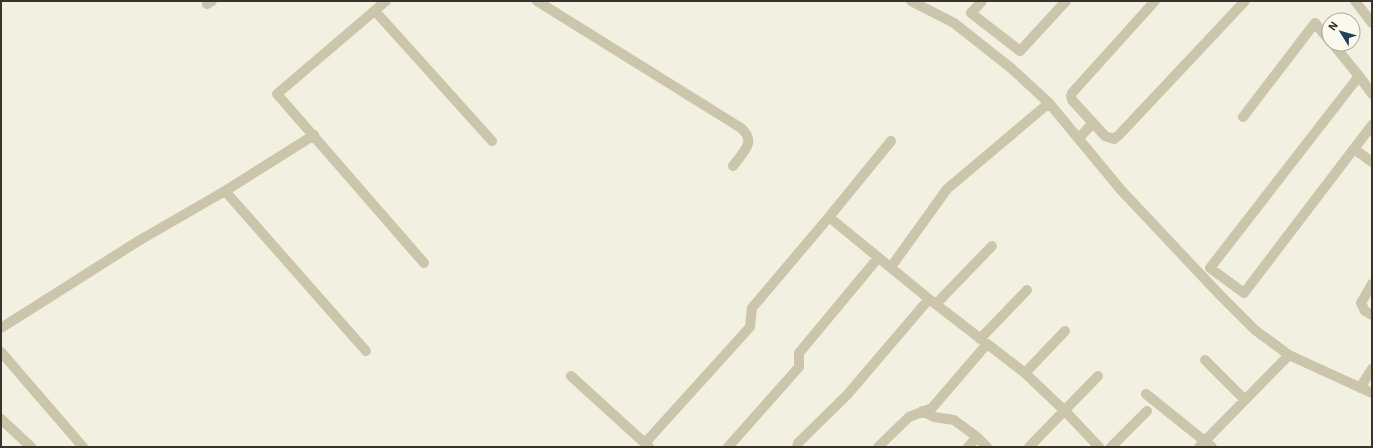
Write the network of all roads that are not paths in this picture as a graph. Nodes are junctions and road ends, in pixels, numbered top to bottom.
1 (386, 1) edge
2 (537, 1) edge
3 (910, 1) edge
4 (982, 1) edge
5 (1066, 1) edge
6 (1154, 1) edge
7 (1245, 1) edge
8 (1355, 1) edge
9 (375, 11) junction
10 (1372, 23) edge
11 (1321, 30) edge
12 (996, 32) junction
13 (985, 46) junction
14 (1340, 52) edge
15 (1359, 76) junction
16 (1372, 94) edge
17 (1049, 103) junction
18 (1243, 117) dead end
19 (1093, 123) junction
20 (1372, 125) edge
21 (314, 135) junction
22 (1079, 138) junction
23 (492, 141) dead end
24 (891, 141) dead end
25 (1354, 149) junction
26 (1372, 162) edge
27 (733, 166) dead end
28 (225, 191) junction
29 (829, 217) junction
30 (992, 246) dead end
31 (878, 258) junction
32 (424, 263) dead end
33 (891, 267) junction
34 (1230, 282) junction
35 (1372, 284) edge
36 (1027, 290) dead end
37 (1220, 295) junction
38 (933, 301) junction
39 (1372, 315) edge
40 (1, 328) edge
41 (1065, 331) dead end
42 (984, 341) junction
43 (366, 351) dead end
44 (1, 352) edge
45 (1289, 355) junction
46 (1205, 360) dead end
47 (1372, 369) edge
48 (1025, 373) junction
49 (571, 376) dead end
50 (1098, 376) dead end
51 (1360, 388) junction
52 (1146, 394) dead end
53 (1372, 394) edge
54 (1245, 400) junction
55 (922, 411) junction
56 (1065, 411) junction
57 (1147, 411) dead end
58 (1, 419) edge
59 (977, 437) junction
60 (647, 445) edge
61 (1205, 445) edge
62 (31, 447) edge
63 (83, 447) edge
64 (728, 447) edge
65 (797, 447) edge
66 (878, 447) edge
67 (968, 447) edge
68 (987, 447) edge
69 (1029, 447) edge
70 (1099, 447) edge
71 (1111, 447) edge

1 - 9 street
2 - 27 street
3 - 13 street
4 - 12 street
5 - 12 street
6 - 19 street
7 - 19 street
8 - 10 street
9 - 21 street
9 - 23 street
11 - 18 street
12 - 13 street
13 - 17 street
14 - 15 street
15 - 16 street
15 - 34 street
17 - 22 street
17 - 33 street
19 - 22 street
20 - 25 street
21 - 28 street
21 - 32 street
22 - 37 street
24 - 29 street
25 - 26 street
25 - 34 street
28 - 40 street
28 - 43 street
29 - 31 street
29 - 60 street
30 - 38 street
31 - 33 street
31 - 64 street
33 - 38 street
34 - 37 street
35 - 39 street
36 - 42 street
37 - 45 street
38 - 42 street
38 - 65 street
41 - 48 street
42 - 48 street
42 - 55 street
44 - 63 street
45 - 51 street
45 - 54 street
46 - 54 street
47 - 51 street
48 - 56 street
49 - 60 street
50 - 56 street
51 - 53 street
52 - 61 street
54 - 61 street
55 - 59 street
55 - 66 street
56 - 69 street
56 - 70 street
57 - 71 street
58 - 62 street
59 - 67 street
59 - 68 street

